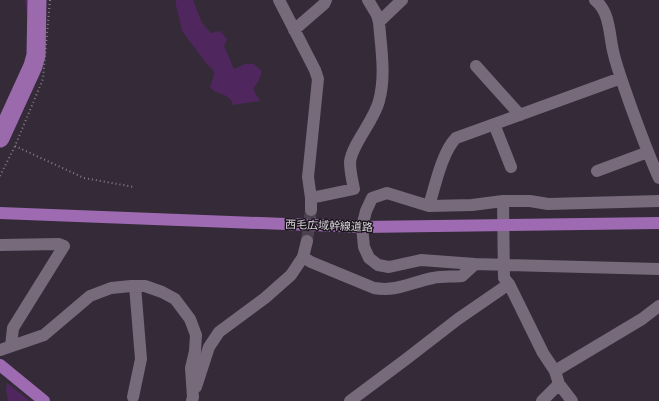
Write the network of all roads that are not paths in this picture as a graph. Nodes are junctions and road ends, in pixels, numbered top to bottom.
1 (279, 0) edge
2 (326, 0) edge
3 (368, 0) edge
4 (402, 0) edge
5 (595, 0) edge
6 (379, 22) junction
7 (294, 30) junction
8 (476, 66) dead end
9 (621, 78) junction
10 (520, 115) junction
11 (494, 124) junction
12 (648, 152) junction
13 (511, 167) dead end
14 (597, 171) dead end
15 (659, 178) edge
16 (659, 201) edge
17 (429, 206) junction
18 (503, 206) junction
19 (0, 213) edge
20 (659, 223) edge
21 (362, 227) junction
22 (307, 241) tunnel mouth
23 (0, 245) edge
24 (303, 257) junction
25 (504, 263) junction
26 (475, 264) junction
27 (659, 269) edge
28 (509, 284) junction
29 (135, 286) junction
30 (656, 308) edge
31 (6, 348) edge
32 (0, 365) edge
33 (555, 371) junction
34 (559, 384) junction
35 (133, 397) dead end
36 (193, 400) edge
37 (44, 401) edge
38 (350, 401) edge
39 (542, 401) edge
40 (572, 401) edge

1 - 7 street
2 - 7 street
3 - 6 street
4 - 6 street
5 - 9 street
6 - 7 street
8 - 10 street
9 - 10 street
9 - 12 street
10 - 11 street
11 - 13 street
11 - 17 street
12 - 14 street
12 - 15 street
16 - 18 street
17 - 18 street
17 - 21 street
18 - 25 street
19 - 21 main road, 西毛広域幹線道路
20 - 21 main road, 西毛広域幹線道路
21 - 26 street
22 - 24 street
23 - 31 street
24 - 26 street
24 - 36 street
25 - 26 street
25 - 27 street
25 - 28 street
28 - 33 street
28 - 38 street
29 - 31 street
29 - 35 street
29 - 36 street
30 - 33 street
32 - 37 main road
33 - 34 street
34 - 39 street
34 - 40 street

